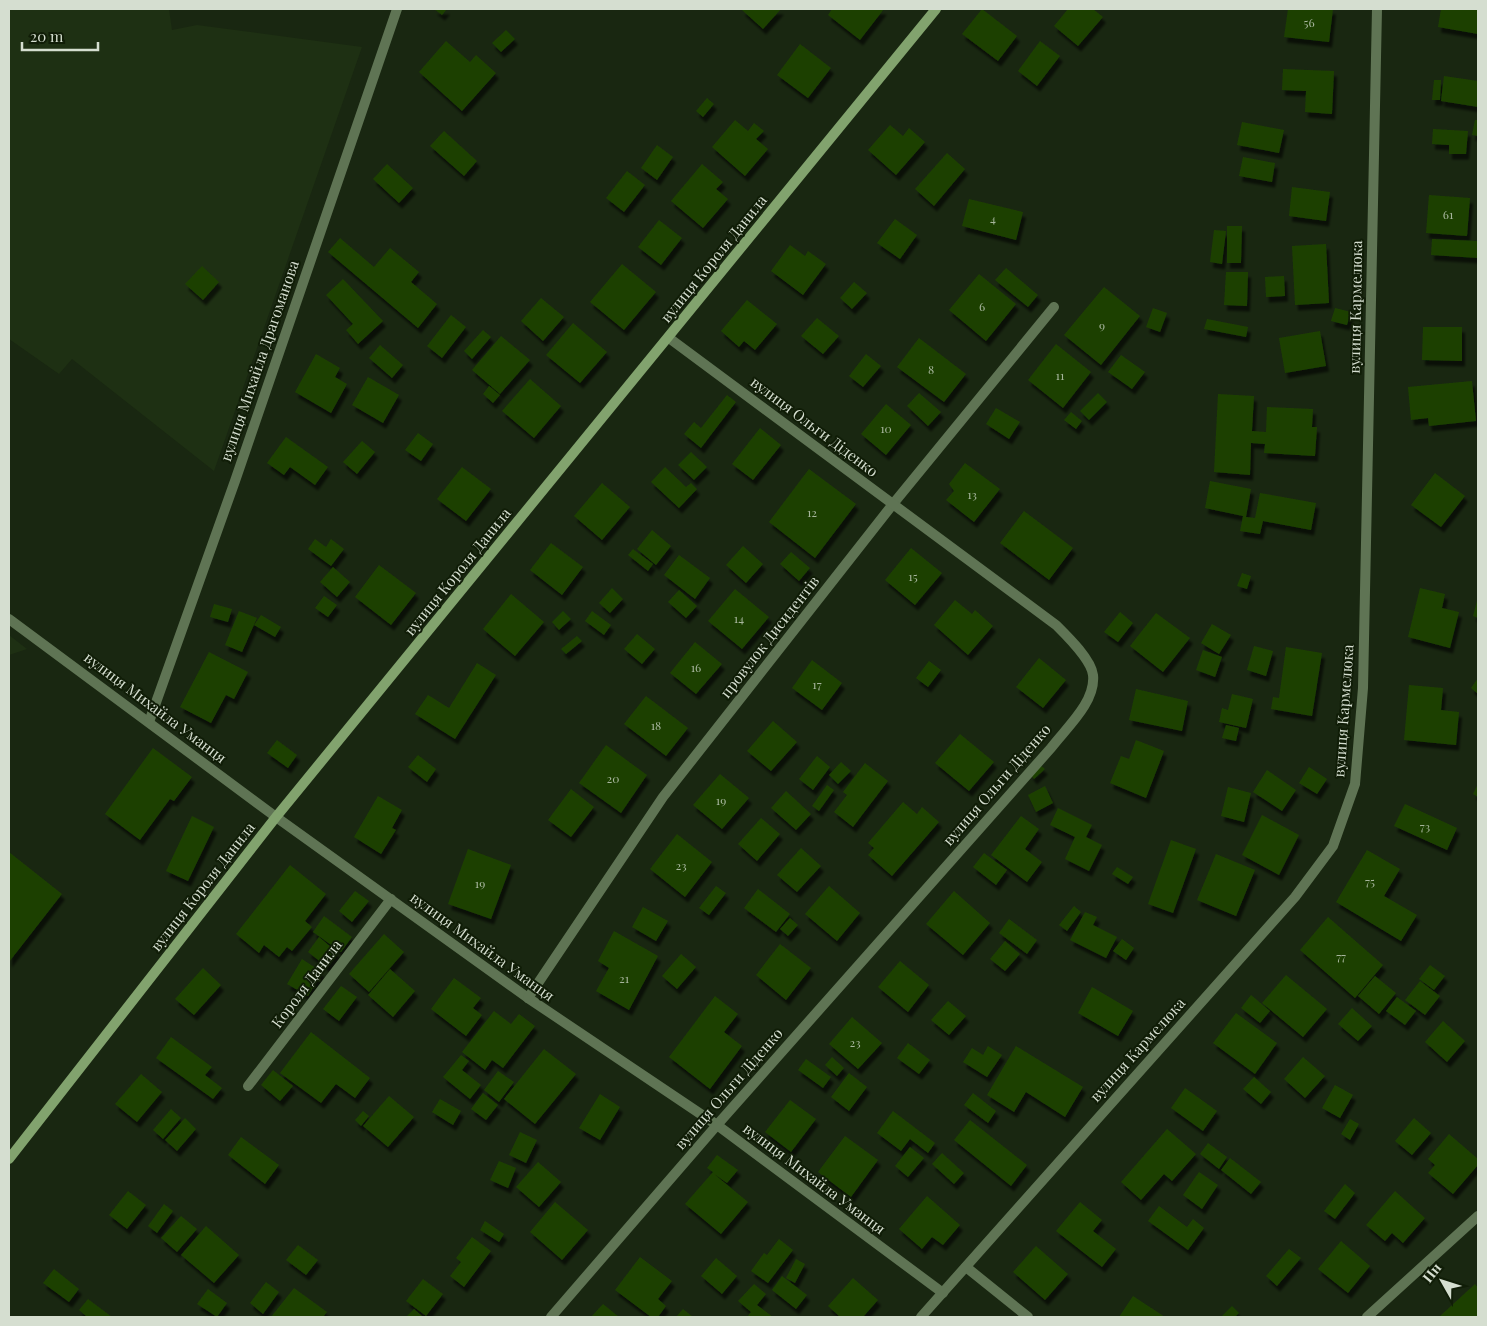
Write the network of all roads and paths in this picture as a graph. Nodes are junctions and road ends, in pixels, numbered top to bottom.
1 (397, 9) edge
2 (936, 9) edge
3 (1377, 9) edge
4 (1054, 308) dead end
5 (669, 338) junction
6 (893, 504) junction
7 (9, 619) edge
8 (148, 722) junction
9 (276, 817) junction
10 (391, 899) junction
11 (528, 998) junction
12 (248, 1086) dead end
13 (717, 1125) junction
14 (9, 1159) edge
15 (1478, 1216) edge
16 (966, 1267) junction
17 (943, 1293) junction
18 (551, 1317) edge
19 (921, 1317) edge
20 (1028, 1317) edge
21 (1367, 1317) edge

1 - 8 street, вулиця Михайла Драгоманова
2 - 5 main road, вулиця Короля Данила
3 - 16 street, вулиця Кармелюка
4 - 6 street, провулок Дисидентів
5 - 6 street, вулиця Ольги Діденко
5 - 9 main road, вулиця Короля Данила
6 - 11 street, провулок Дисидентів
6 - 13 street, вулиця Ольги Діденко
7 - 8 street, вулиця Михайла Уманця
8 - 9 street, вулиця Михайла Уманця
9 - 10 street, вулиця Михайла Уманця
9 - 14 main road, вулиця Короля Данила
10 - 11 street, вулиця Михайла Уманця
10 - 12 street, Короля Данила
11 - 13 street, вулиця Михайла Уманця
13 - 17 street, вулиця Михайла Уманця
13 - 18 street, вулиця Ольги Діденко
15 - 21 street
16 - 17 street, вулиця Кармелюка
16 - 20 street
17 - 19 street, вулиця Кармелюка

